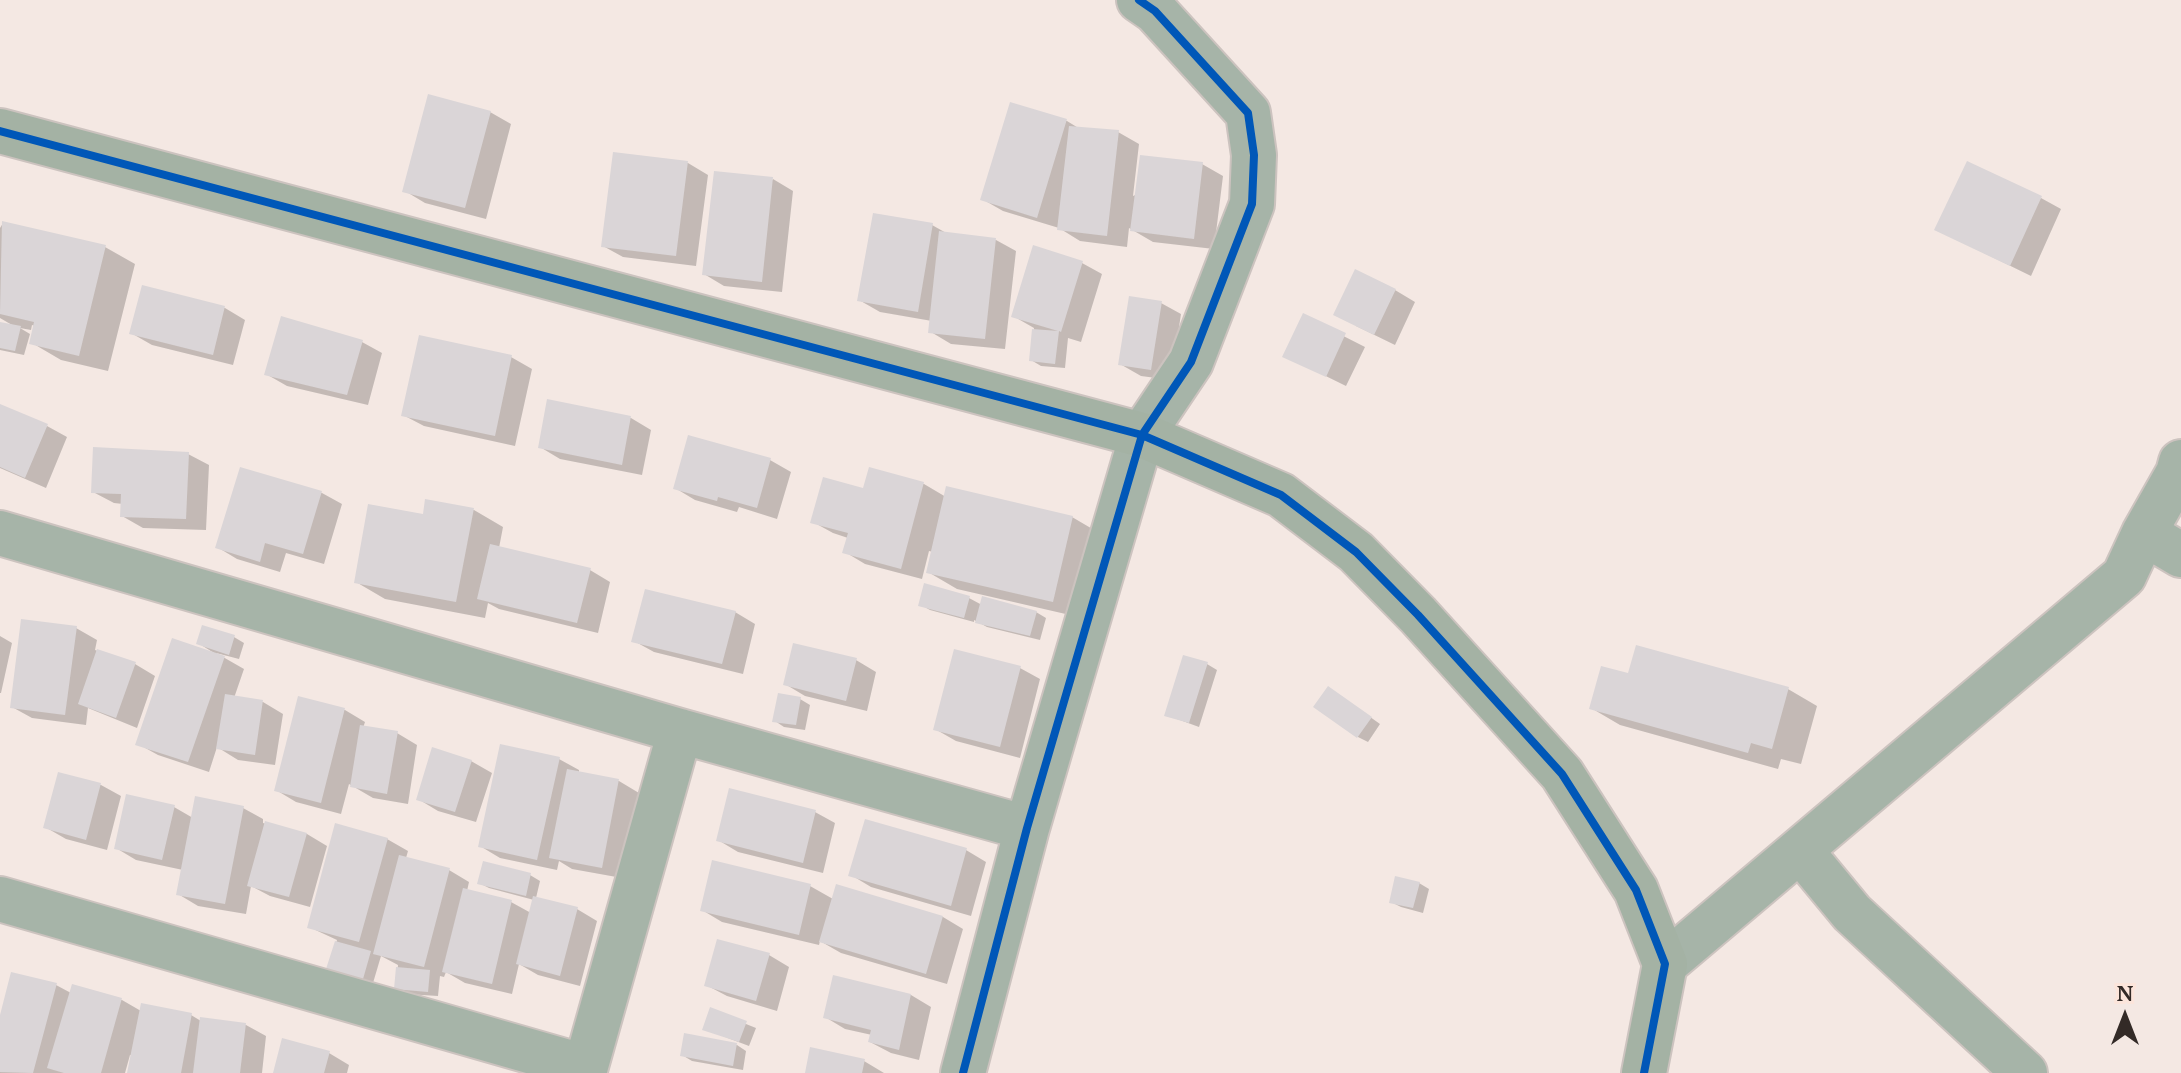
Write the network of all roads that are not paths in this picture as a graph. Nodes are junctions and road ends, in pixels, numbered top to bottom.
1 (1139, 0) edge
2 (0, 131) edge
3 (1142, 435) junction
4 (2181, 462) edge
5 (0, 533) edge
6 (2144, 533) junction
7 (2181, 555) edge
8 (680, 731) junction
9 (1027, 828) junction
10 (1800, 850) junction
11 (0, 899) edge
12 (1665, 964) junction
13 (585, 1070) edge
14 (963, 1073) edge
15 (1644, 1073) edge
16 (2025, 1073) edge

1 - 3 street
2 - 3 street
3 - 9 street
3 - 12 street
4 - 6 street
5 - 8 street
6 - 7 street
6 - 10 street
8 - 9 street
8 - 13 street
9 - 14 street
10 - 12 street
10 - 16 street
11 - 13 street
12 - 15 street

